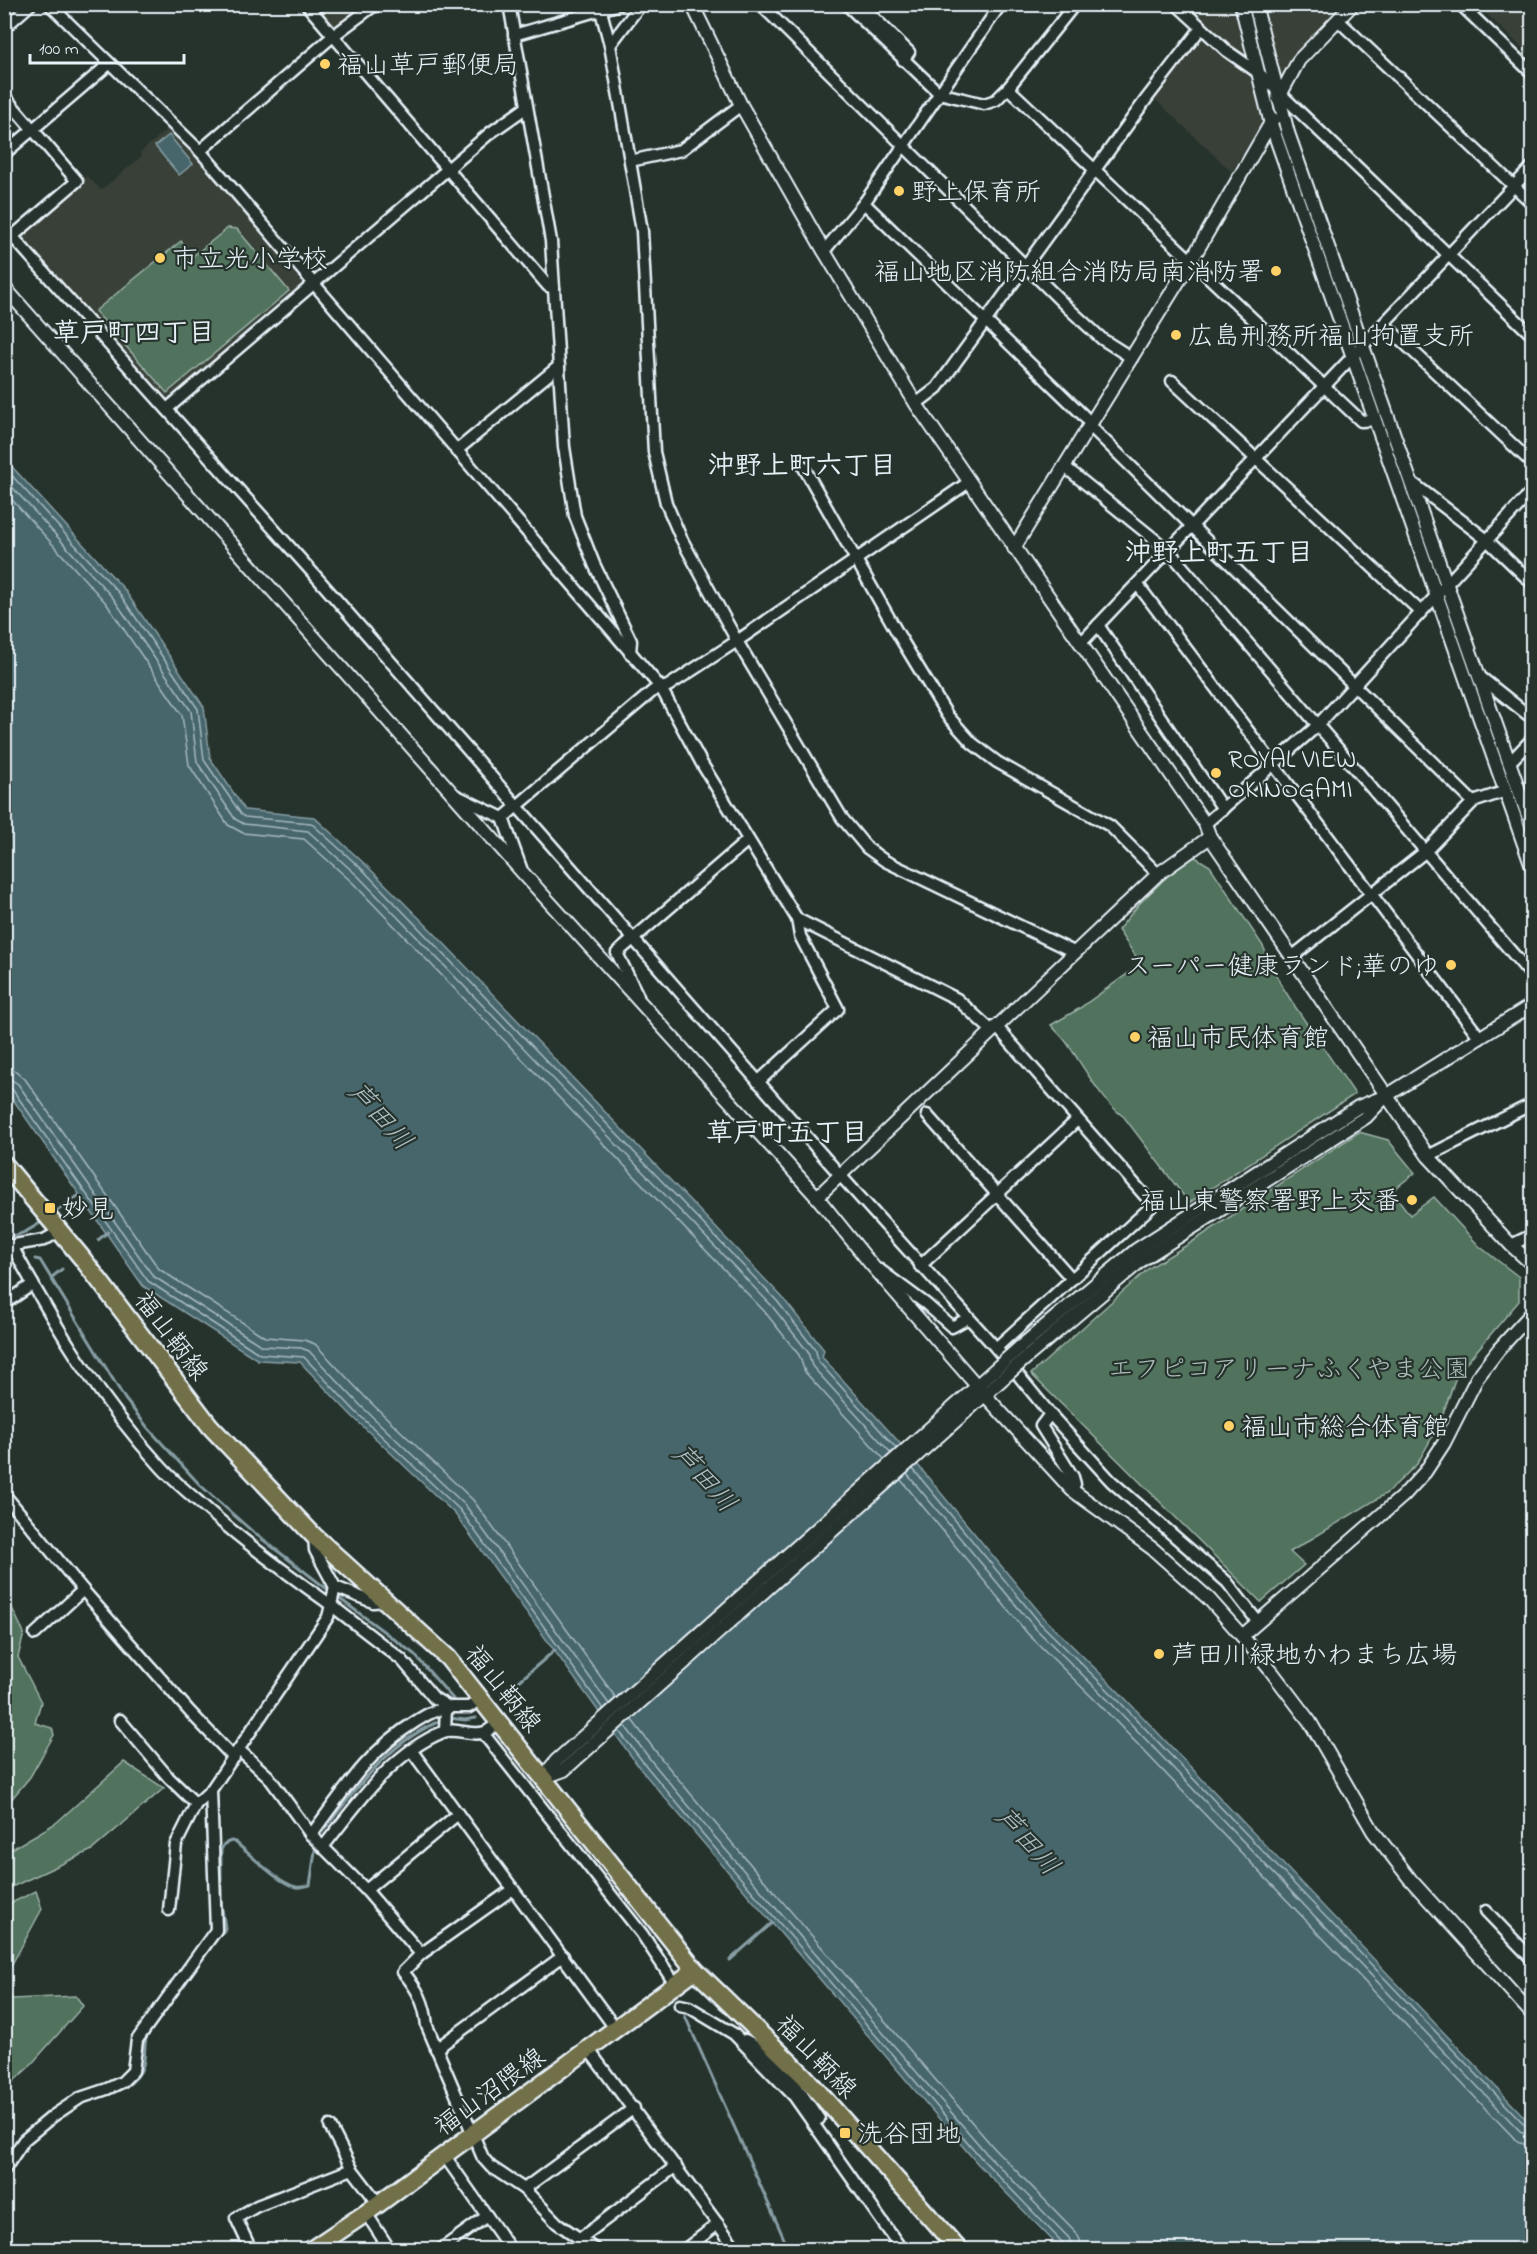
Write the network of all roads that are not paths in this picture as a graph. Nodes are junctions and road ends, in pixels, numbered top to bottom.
1 (9, 4) edge
2 (31, 4) edge
3 (49, 4) edge
4 (306, 4) edge
5 (384, 4) edge
6 (509, 4) edge
7 (620, 4) edge
8 (641, 4) edge
9 (692, 4) edge
10 (760, 4) edge
11 (846, 4) edge
12 (878, 4) edge
13 (1001, 4) edge
14 (1075, 4) edge
15 (1176, 4) edge
16 (1241, 4) edge
17 (1255, 4) edge
18 (1353, 4) edge
19 (1460, 4) edge
20 (864, 8) edge
21 (4, 9) edge
22 (601, 11) junction
23 (1338, 20) junction
24 (4, 28) edge
25 (1201, 28) junction
26 (514, 35) junction
27 (333, 36) junction
28 (610, 45) junction
29 (903, 60) junction
30 (109, 64) junction
31 (1533, 73) edge
32 (1260, 74) junction
33 (1008, 88) junction
34 (939, 93) junction
35 (1279, 95) junction
36 (4, 96) edge
37 (741, 105) junction
38 (527, 107) junction
39 (1271, 124) junction
40 (33, 129) junction
41 (902, 147) junction
42 (200, 151) junction
43 (4, 154) edge
44 (630, 160) junction
45 (1533, 167) edge
46 (448, 170) junction
47 (1095, 170) junction
48 (1514, 186) junction
49 (864, 202) junction
50 (1533, 203) edge
51 (4, 227) edge
52 (13, 236) junction
53 (824, 251) junction
54 (1448, 255) junction
55 (1191, 261) junction
56 (1026, 267) junction
57 (313, 284) junction
58 (4, 287) edge
59 (554, 288) junction
60 (985, 320) junction
61 (1384, 324) junction
62 (1533, 335) edge
63 (1362, 346) junction
64 (1352, 357) junction
65 (1132, 358) junction
66 (559, 366) junction
67 (1172, 381) dead end
68 (1324, 388) junction
69 (916, 404) junction
70 (166, 410) junction
71 (1374, 420) junction
72 (1091, 425) junction
73 (456, 451) junction
74 (1255, 459) junction
75 (1533, 463) edge
76 (803, 466) dead end
77 (1065, 467) junction
78 (1409, 481) junction
79 (969, 482) junction
80 (1533, 491) edge
81 (1193, 526) junction
82 (1487, 540) junction
83 (1014, 548) junction
84 (1169, 551) junction
85 (856, 560) junction
86 (1447, 583) junction
87 (1533, 583) edge
88 (1137, 585) junction
89 (1438, 596) junction
90 (1421, 612) junction
91 (1098, 625) junction
92 (736, 641) junction
93 (1081, 643) junction
94 (630, 653) junction
95 (1479, 676) junction
96 (1354, 686) junction
97 (661, 688) junction
98 (1533, 718) edge
99 (1317, 726) junction
100 (1533, 739) edge
101 (1510, 762) junction
102 (1273, 765) junction
103 (1506, 791) junction
104 (455, 795) junction
105 (1473, 802) junction
106 (517, 808) junction
107 (1223, 808) junction
108 (503, 818) junction
109 (1205, 824) junction
110 (1533, 827) edge
111 (1210, 837) junction
112 (748, 840) junction
113 (1426, 851) junction
114 (1533, 867) edge
115 (523, 873) junction
116 (1158, 874) junction
117 (1371, 896) junction
118 (797, 919) junction
119 (632, 939) junction
120 (1074, 952) junction
121 (1292, 957) junction
122 (1533, 976) edge
123 (1533, 1005) edge
124 (645, 1009) junction
125 (993, 1028) junction
126 (1480, 1038) junction
127 (758, 1082) junction
128 (1386, 1096) junction
129 (1533, 1104) edge
130 (927, 1115) dead end
131 (1077, 1120) junction
132 (1428, 1156) junction
133 (4, 1164) edge
134 (840, 1175) junction
135 (996, 1194) junction
136 (817, 1197) junction
137 (52, 1221) junction
138 (1533, 1235) edge
139 (1533, 1241) edge
140 (7, 1245) edge
141 (1511, 1245) junction
142 (870, 1263) junction
143 (1533, 1264) edge
144 (920, 1266) junction
145 (1071, 1279) junction
146 (33, 1284) junction
147 (4, 1304) edge
148 (1533, 1313) edge
149 (968, 1318) junction
150 (996, 1347) junction
151 (980, 1391) junction
152 (1050, 1414) junction
153 (1072, 1490) junction
154 (4, 1494) edge
155 (314, 1536) junction
156 (84, 1590) junction
157 (333, 1596) junction
158 (386, 1601) junction
159 (1258, 1622) junction
160 (35, 1634) dead end
161 (1242, 1636) junction
162 (482, 1698) junction
163 (447, 1709) junction
164 (120, 1720) dead end
165 (500, 1722) junction
166 (445, 1729) junction
167 (483, 1733) junction
168 (411, 1750) junction
169 (237, 1754) junction
170 (542, 1778) junction
171 (212, 1790) junction
172 (196, 1804) junction
173 (458, 1814) junction
174 (317, 1841) junction
175 (513, 1889) junction
176 (366, 1890) junction
177 (169, 1910) dead end
178 (1486, 1911) dead end
179 (421, 1954) junction
180 (563, 1956) junction
181 (1533, 1959) edge
182 (695, 1970) junction
183 (675, 1984) junction
184 (685, 2006) dead end
185 (1530, 2009) edge
186 (615, 2028) junction
187 (734, 2034) junction
188 (436, 2049) junction
189 (590, 2049) junction
190 (800, 2080) junction
191 (634, 2108) junction
192 (330, 2126) dead end
193 (472, 2136) junction
194 (444, 2155) junction
195 (836, 2155) junction
196 (676, 2166) junction
197 (352, 2169) junction
198 (4, 2170) edge
199 (524, 2189) junction
200 (372, 2208) junction
201 (487, 2216) junction
202 (718, 2224) junction
203 (581, 2238) junction
204 (251, 2250) edge
205 (311, 2250) edge
206 (390, 2250) edge
207 (440, 2250) edge
208 (511, 2250) edge
209 (596, 2250) edge
210 (684, 2250) edge
211 (737, 2250) edge
212 (902, 2250) edge
213 (960, 2250) edge

1 - 21 main road
2 - 24 street
3 - 30 street
4 - 27 street
5 - 27 street
6 - 26 street
7 - 22 street
8 - 28 street
9 - 37 street
10 - 41 street
11 - 29 street
12 - 20 street
13 - 34 street
14 - 33 street
15 - 25 street
16 - 32 street
17 - 35 street
18 - 23 street
19 - 31 street
20 - 29 street
22 - 26 street
22 - 28 street
23 - 35 street
23 - 48 street
25 - 32 street
25 - 47 street
26 - 38 street
27 - 42 street
27 - 46 street
28 - 44 street
29 - 34 street
30 - 40 street
30 - 42 street
32 - 35 street
32 - 39 street
33 - 34 street
33 - 47 street
34 - 41 street
35 - 39 street
35 - 54 street
35 - 63 street
36 - 40 street
37 - 44 street
37 - 53 street
38 - 46 street
38 - 59 street
39 - 55 street
39 - 64 street
40 - 43 street
40 - 52 street
41 - 49 street
41 - 56 street
42 - 57 street
44 - 92 street
45 - 48 street
46 - 57 street
46 - 59 street
47 - 55 street
47 - 56 street
48 - 50 street
48 - 54 street
49 - 53 street
49 - 60 street
51 - 52 street
52 - 70 street
53 - 69 street
54 - 61 street
54 - 62 street
55 - 65 street
55 - 68 street
56 - 60 street
56 - 65 street
57 - 70 street
57 - 73 street
58 - 104 street
59 - 66 street
60 - 69 street
60 - 72 street
61 - 63 street
61 - 75 street
63 - 64 street
63 - 78 street
64 - 68 street
64 - 71 street
65 - 72 street
66 - 73 street
66 - 94 street
67 - 74 street
68 - 71 street
68 - 74 street
69 - 79 street
70 - 106 street
71 - 89 street
72 - 77 street
72 - 81 street
73 - 94 street
74 - 81 street
74 - 90 street
76 - 85 street
77 - 83 street
77 - 84 street
78 - 82 street
78 - 86 street
79 - 83 street
79 - 85 street
80 - 82 street
81 - 84 street
81 - 96 street
82 - 86 street
82 - 87 street
83 - 93 street
84 - 88 street
84 - 99 street
85 - 92 street
85 - 116 street
86 - 89 street
86 - 95 street
88 - 91 street
88 - 102 street
89 - 90 street
89 - 103 street
90 - 96 street
91 - 93 street
91 - 107 street
92 - 97 street
92 - 120 street
93 - 109 street
94 - 97 street
95 - 98 street
95 - 101 street
96 - 99 street
96 - 105 street
97 - 106 street
97 - 112 street
99 - 102 street
99 - 113 street
100 - 101 street
101 - 110 street
102 - 107 street
102 - 117 street
103 - 105 street
103 - 114 street
104 - 108 street
104 - 115 street
105 - 113 street
106 - 108 street
106 - 119 street
107 - 109 street
108 - 115 street
109 - 111 street
111 - 116 street
111 - 121 street
112 - 118 street
112 - 119 street
113 - 117 street
113 - 122 street
115 - 124 street
116 - 120 street
117 - 121 street
117 - 126 street
118 - 125 street
118 - 127 street
119 - 124 street
119 - 127 street
120 - 125 street
121 - 128 street
123 - 126 street
124 - 136 street
125 - 131 street
125 - 134 street
126 - 128 street
127 - 134 street
128 - 132 street
128 - 151 street, bridge
129 - 132 street
130 - 135 street
131 - 135 street
131 - 145 street
132 - 141 street
133 - 137 main road, 福山鞆線
134 - 136 street
134 - 144 street
135 - 144 street
135 - 145 street
136 - 142 street
137 - 140 street
137 - 155 main road, 福山鞆線
138 - 141 street
139 - 141 street
140 - 146 street
141 - 143 street
142 - 149 street
142 - 151 street
144 - 149 street
145 - 150 street
146 - 147 street
146 - 157 street
148 - 159 street
149 - 150 street
150 - 152 street
151 - 153 street
151 - 170 street
152 - 153 street
152 - 159 street
153 - 161 street
154 - 156 street
155 - 157 street
155 - 158 main road, 福山鞆線
156 - 160 street
156 - 169 street
157 - 158 street
157 - 163 street
157 - 169 street
158 - 162 main road, 福山鞆線
159 - 161 street
161 - 185 street
162 - 163 street
162 - 165 main road, 福山鞆線
163 - 166 street
163 - 174 street
164 - 172 street
165 - 167 street
165 - 170 main road, 福山鞆線
166 - 167 street
166 - 168 street
167 - 183 street
168 - 173 street
168 - 174 street
169 - 171 street
169 - 174 street
170 - 182 main road, 福山鞆線
171 - 172 street
171 - 198 street
172 - 177 street
173 - 175 street
173 - 176 street
174 - 176 street
175 - 179 street
175 - 180 street
176 - 179 street
178 - 181 street
179 - 188 street
180 - 186 street
180 - 188 street
182 - 183 main road, 福山沼隈線
182 - 190 main road, 福山鞆線
183 - 186 main road, 福山沼隈線
184 - 187 street
186 - 189 main road, 福山沼隈線
187 - 190 street
187 - 195 street
188 - 193 street
189 - 191 street
189 - 193 main road, 福山沼隈線
190 - 195 street
190 - 213 main road, 福山鞆線
191 - 196 street
191 - 199 street
192 - 197 street
193 - 194 main road, 福山沼隈線
193 - 199 street
194 - 200 main road, 福山沼隈線
194 - 201 street
195 - 212 street
196 - 202 street
196 - 203 street
197 - 200 street
197 - 204 street
199 - 203 street
200 - 205 main road, 福山沼隈線
200 - 206 street
201 - 207 street
201 - 208 street
202 - 210 street
202 - 211 street
203 - 209 street

